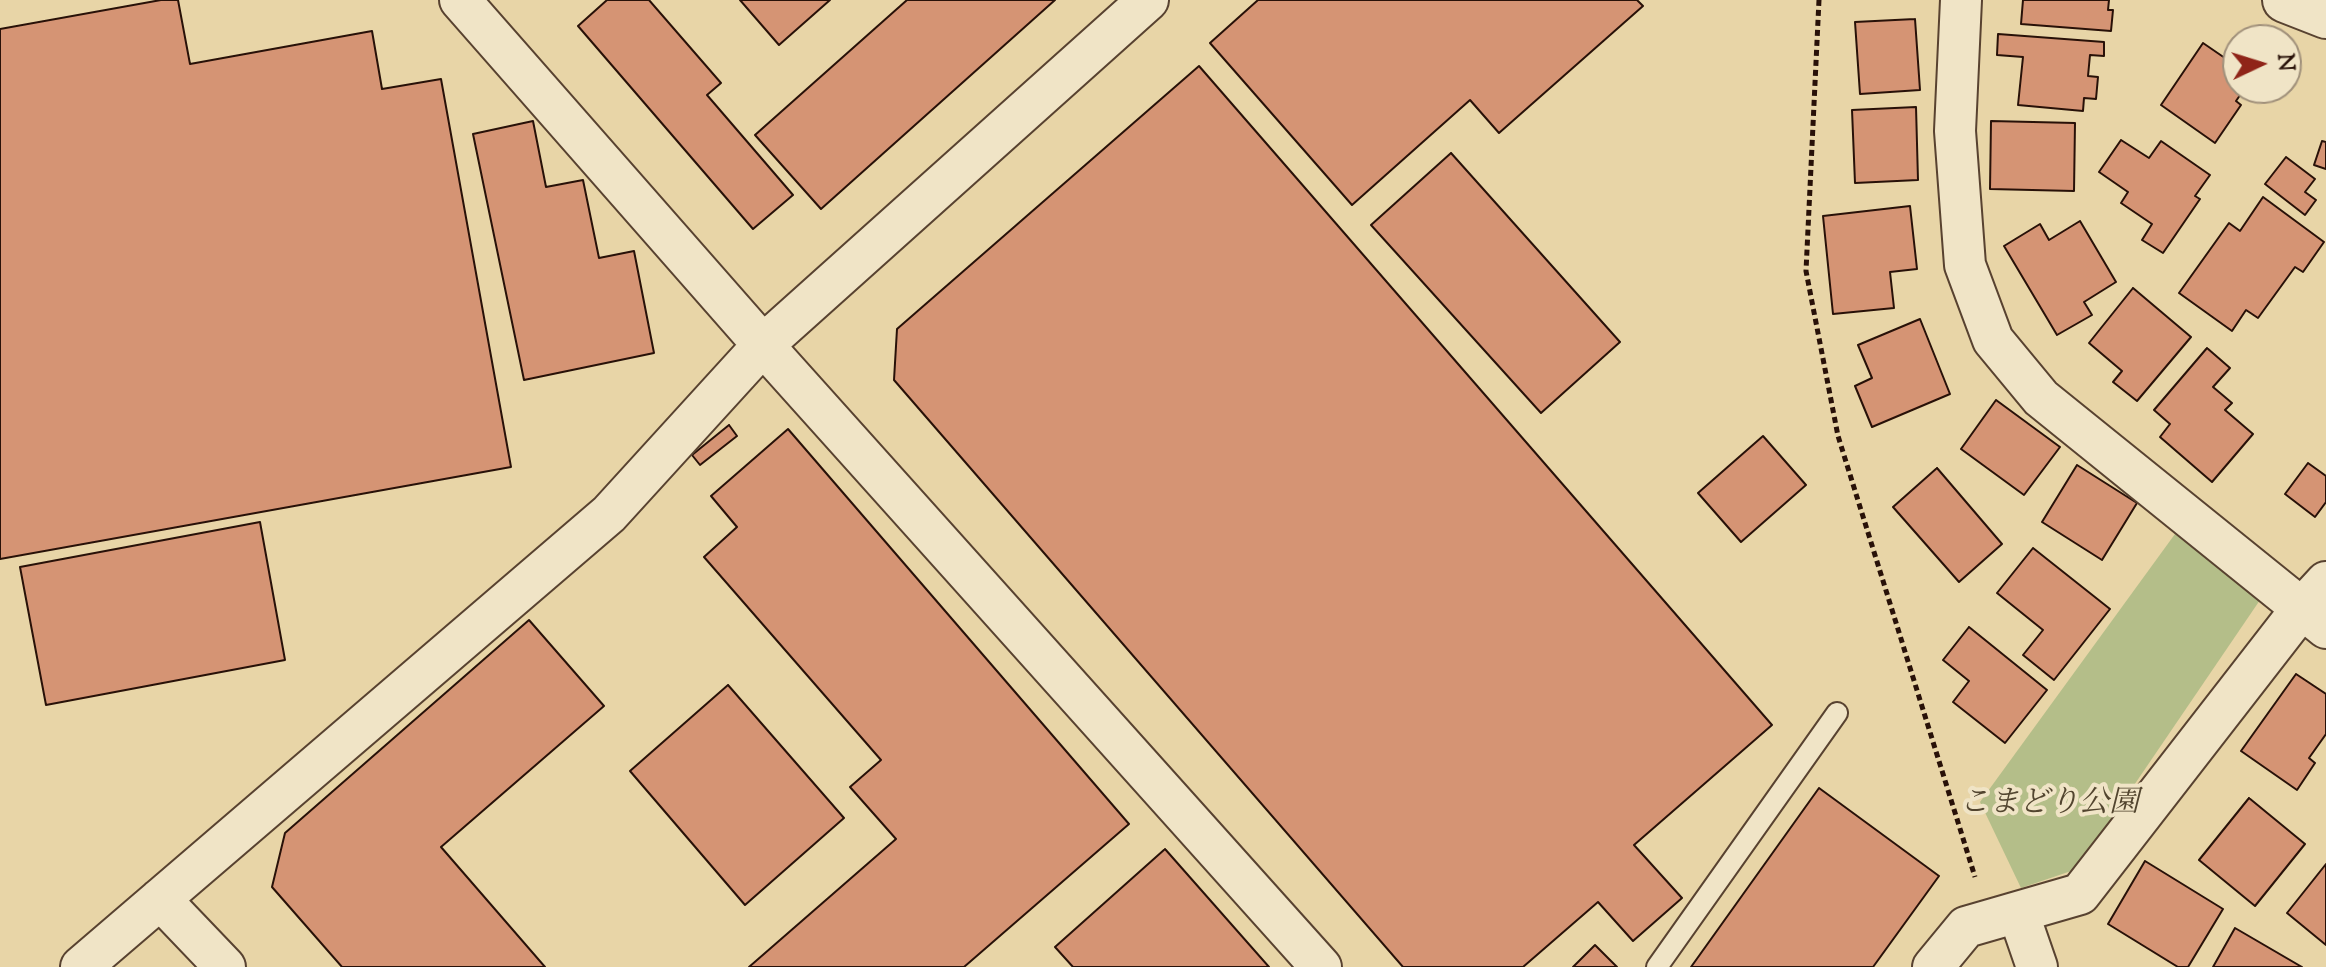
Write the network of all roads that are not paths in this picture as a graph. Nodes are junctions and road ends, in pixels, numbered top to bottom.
1 (460, 0) edge
2 (1148, 0) edge
3 (1961, 0) edge
4 (2285, 0) edge
5 (2326, 16) edge
6 (763, 345) junction
7 (2318, 606) edge
8 (1837, 713) dead end
9 (160, 899) junction
10 (2003, 916) junction
11 (81, 967) edge
12 (225, 967) edge
13 (1321, 967) edge
14 (1657, 967) edge
15 (1933, 967) edge
16 (2037, 967) edge

1 - 6 street
2 - 6 street
3 - 7 street
4 - 5 street
6 - 9 street
6 - 13 street
7 - 10 street
8 - 14 lane
9 - 11 street
9 - 12 street
10 - 15 street
10 - 16 street

